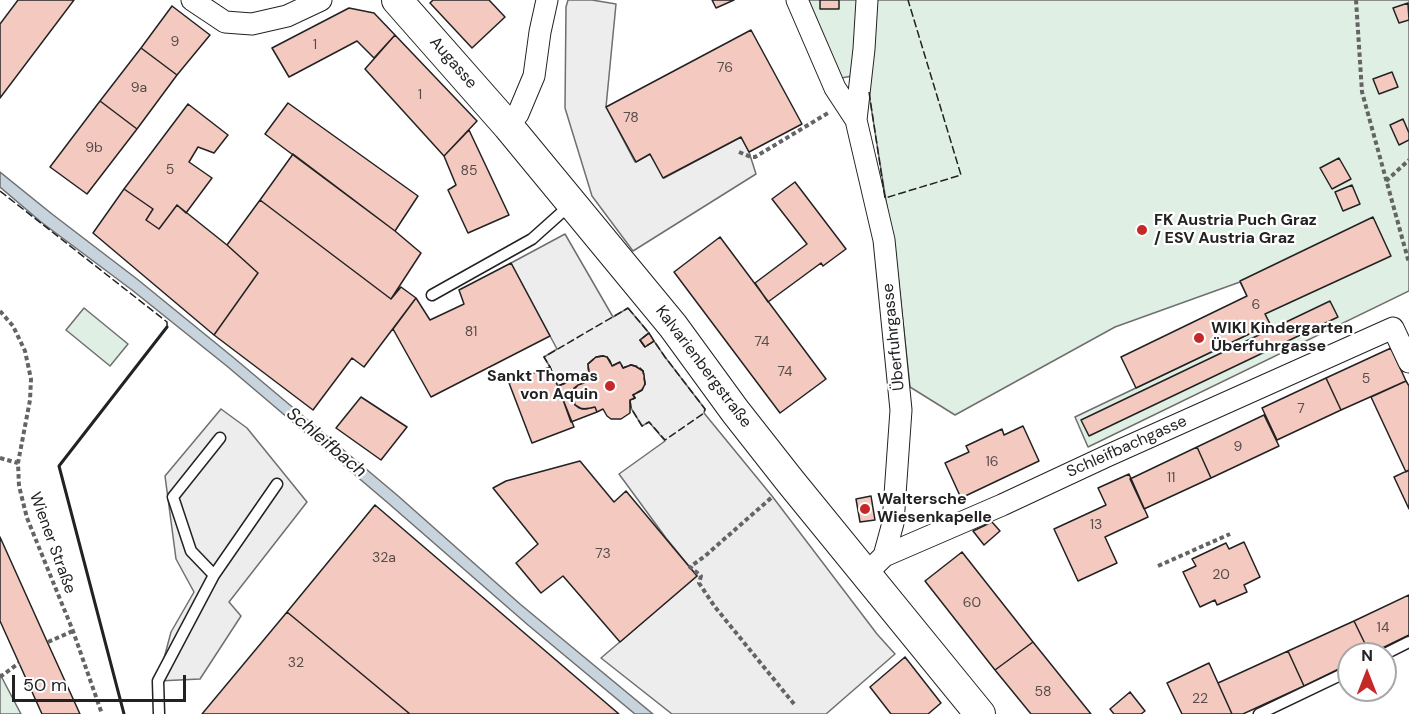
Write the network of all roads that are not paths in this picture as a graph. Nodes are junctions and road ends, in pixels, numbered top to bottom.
1 (192, 0) edge
2 (321, 0) edge
3 (397, 0) edge
4 (547, 0) edge
5 (797, 0) edge
6 (867, 0) edge
7 (850, 112) junction
8 (508, 126) junction
9 (572, 203) junction
10 (432, 295) dead end
11 (1409, 362) edge
12 (220, 438) dead end
13 (277, 484) dead end
14 (875, 565) junction
15 (214, 574) junction
16 (1337, 677) edge
17 (159, 714) edge
18 (980, 714) edge
19 (1259, 714) edge

1 - 2 street
3 - 8 street, Augasse
4 - 8 street
5 - 7 street, Überfuhrgasse
6 - 7 street, Überfuhrgasse
7 - 14 street, Überfuhrgasse
8 - 9 street, Kalvarienbergstraße
9 - 10 lane
9 - 14 street, Kalvarienbergstraße
11 - 14 street, Schleifbachgasse
12 - 15 lane
13 - 15 lane
14 - 18 street, Kalvarienbergstraße
15 - 17 lane
16 - 19 lane

